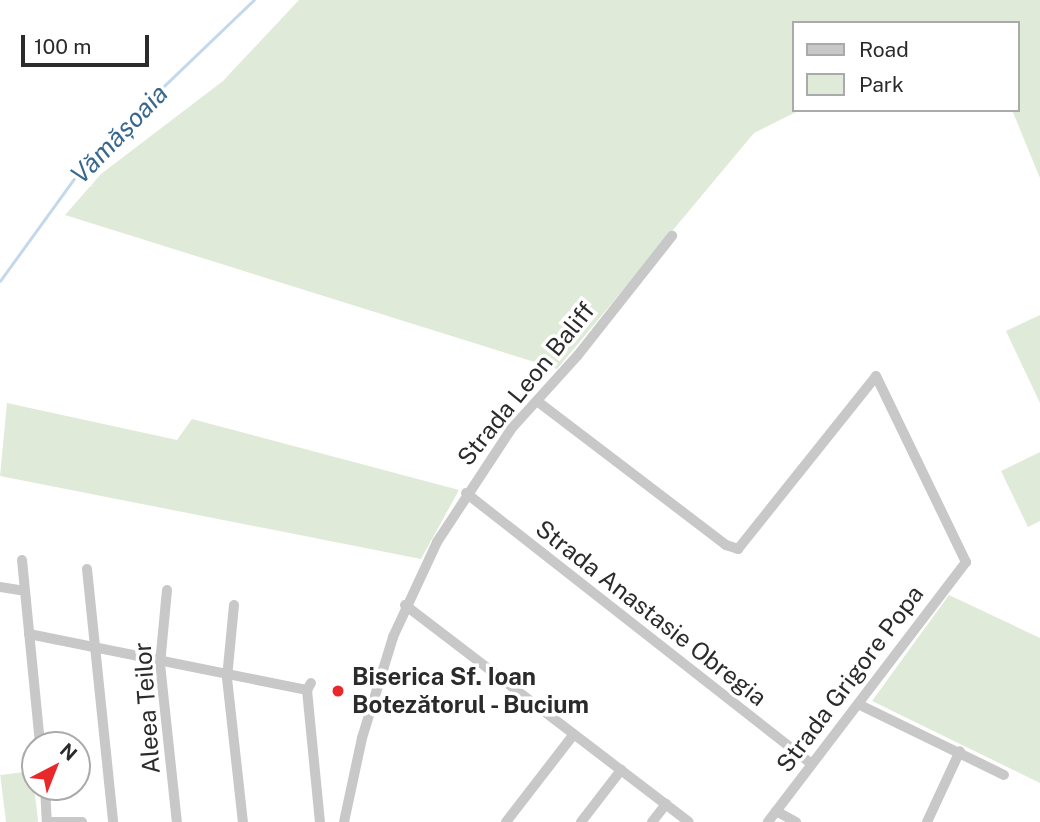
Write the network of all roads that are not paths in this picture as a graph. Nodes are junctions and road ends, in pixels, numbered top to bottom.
1 (672, 236) dead end
2 (537, 401) junction
3 (466, 493) junction
4 (22, 560) dead end
5 (86, 569) dead end
6 (0, 587) edge
7 (167, 590) dead end
8 (25, 591) junction
9 (234, 604) dead end
10 (405, 605) junction
11 (29, 634) junction
12 (94, 645) junction
13 (160, 659) junction
14 (227, 674) junction
15 (860, 705) junction
16 (39, 731) edge
17 (574, 734) junction
18 (960, 751) junction
19 (811, 764) junction
20 (621, 770) junction
21 (1004, 775) dead end
22 (46, 801) edge
23 (666, 804) junction
24 (776, 811) junction
25 (48, 822) edge
26 (82, 822) edge
27 (113, 822) edge
28 (177, 822) edge
29 (243, 822) edge
30 (320, 822) edge
31 (344, 822) edge
32 (506, 822) edge
33 (581, 822) edge
34 (652, 822) edge
35 (689, 822) edge
36 (768, 822) edge
37 (796, 822) edge
38 (927, 822) edge

1 - 2 street, Strada Leon Baliff
2 - 3 street, Strada Leon Baliff
2 - 15 street, Strada Grigore Popa
3 - 10 street, Strada Leon Baliff
3 - 19 street, Strada Anastasie Obregia
4 - 8 street
5 - 12 street
6 - 8 street
7 - 13 street, Aleea Teilor
8 - 11 street
9 - 14 street
10 - 17 street
10 - 31 street, Strada Leon Baliff
11 - 12 street
11 - 16 street
12 - 13 street
12 - 27 street
13 - 14 street
13 - 28 street, Aleea Teilor
14 - 29 street
14 - 30 street
15 - 18 street
15 - 19 street, Strada Grigore Popa
17 - 20 street
17 - 32 street
18 - 21 street
18 - 38 street
19 - 24 street, Strada Grigore Popa
20 - 23 street
20 - 33 street
22 - 25 street
23 - 34 street
23 - 35 street
24 - 36 street, Strada Grigore Popa
24 - 37 street
25 - 26 street

